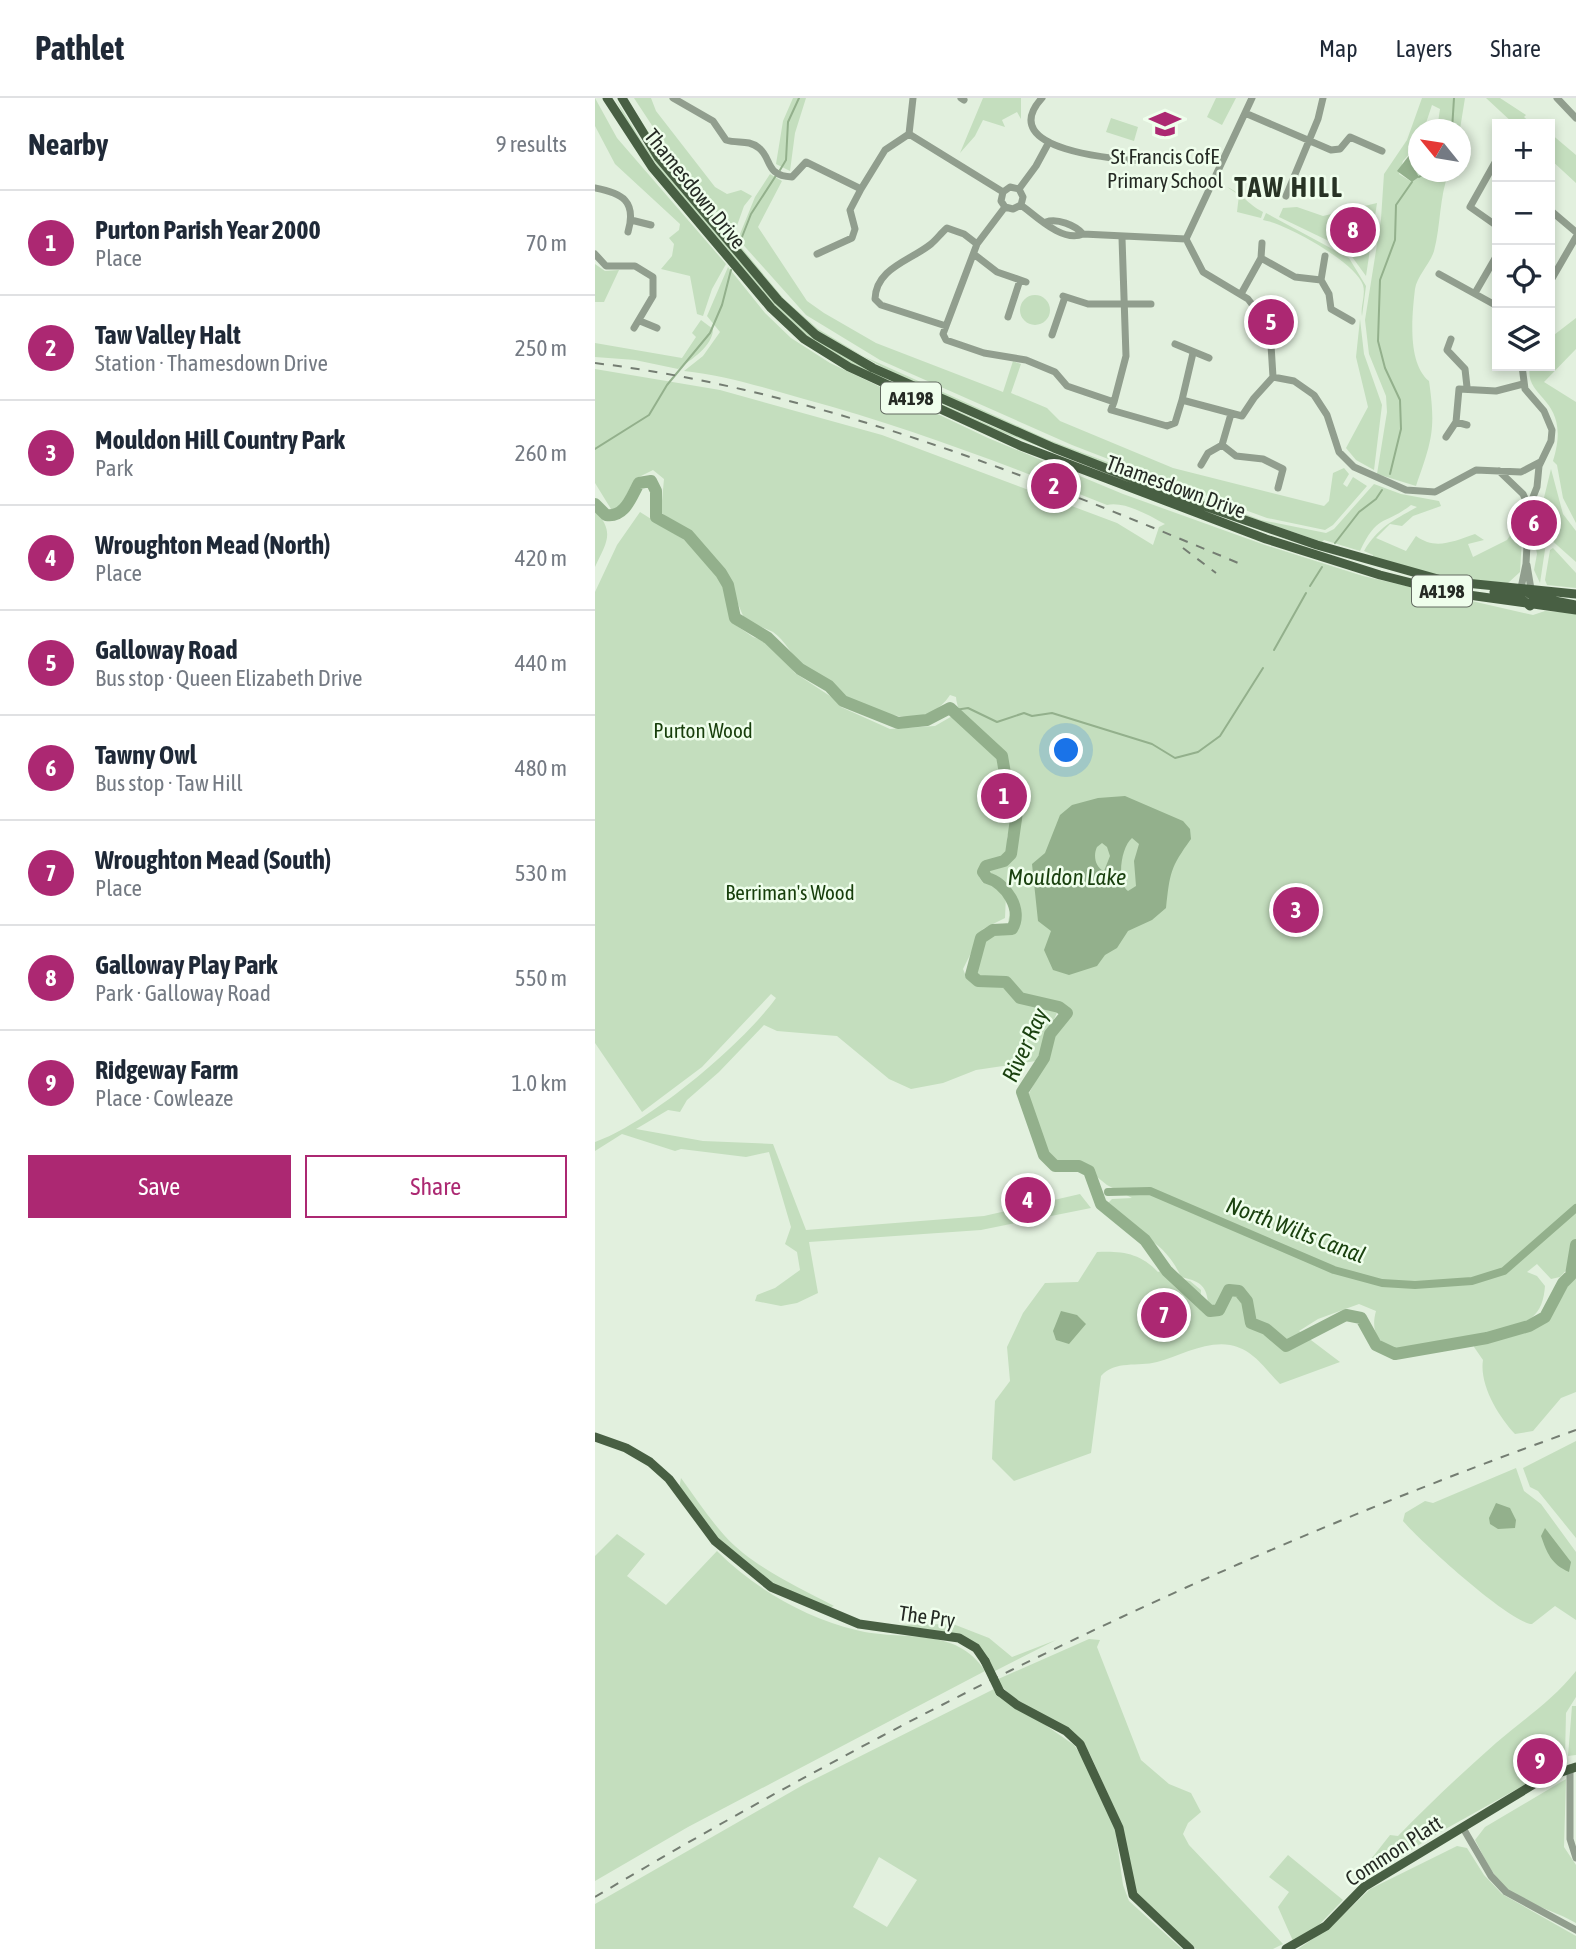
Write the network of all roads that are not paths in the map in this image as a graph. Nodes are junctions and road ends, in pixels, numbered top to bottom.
1 (622, 98) edge
2 (673, 98) edge
3 (913, 98) edge
4 (1042, 98) edge
5 (1252, 98) edge
6 (1323, 98) edge
7 (1557, 98) edge
8 (607, 99) edge
9 (1245, 113) junction
10 (1576, 118) edge
11 (909, 134) junction
12 (1309, 140) junction
13 (1049, 142) junction
14 (1383, 151) dead end
15 (1154, 162) dead end
16 (1492, 168) edge
17 (595, 188) edge
18 (1019, 189) junction
19 (861, 190) junction
20 (1003, 192) junction
21 (1286, 196) dead end
22 (1021, 205) junction
23 (1005, 207) junction
24 (1555, 214) edge
25 (631, 220) junction
26 (1492, 222) edge
27 (651, 225) dead end
28 (628, 232) dead end
29 (1576, 234) edge
30 (1122, 238) junction
31 (1186, 239) junction
32 (1262, 243) dead end
33 (977, 244) junction
34 (595, 254) edge
35 (817, 254) dead end
36 (975, 255) junction
37 (1325, 256) dead end
38 (1261, 258) junction
39 (1492, 264) edge
40 (1555, 273) edge
41 (1439, 274) dead end
42 (1321, 280) junction
43 (1475, 293) junction
44 (1241, 294) junction
45 (1122, 303) junction
46 (1492, 303) edge
47 (1151, 304) dead end
48 (1008, 317) dead end
49 (1352, 321) dead end
50 (946, 326) junction
51 (657, 328) dead end
52 (1052, 335) dead end
53 (1451, 339) dead end
54 (1175, 344) dead end
55 (1193, 353) junction
56 (1209, 358) dead end
57 (1522, 371) edge
58 (1273, 377) junction
59 (1523, 384) junction
60 (1467, 387) junction
61 (1182, 400) junction
62 (1114, 402) junction
63 (1231, 414) junction
64 (1456, 422) junction
65 (1467, 425) dead end
66 (1446, 438) dead end
67 (1222, 445) junction
68 (1540, 462) junction
69 (1201, 465) dead end
70 (1499, 471) junction
71 (1525, 472) junction
72 (1537, 477) junction
73 (1515, 485) junction
74 (1278, 488) dead end
75 (1533, 492) junction
76 (1523, 494) junction
77 (1529, 507) junction
78 (1367, 566) junction
79 (1576, 594) edge
80 (1526, 597) junction
81 (1576, 608) edge
82 (595, 1437) edge
83 (1573, 1767) edge
84 (1463, 1828) junction
85 (1576, 1858) edge
86 (1576, 1930) edge
87 (1190, 1949) edge
88 (1286, 1949) edge

1 - 78 main road, Thamesdown Drive / A4198
2 - 19 street
3 - 11 street
4 - 13 street
5 - 9 street
6 - 12 street
7 - 10 street
8 - 78 main road, Thamesdown Drive / A4198
9 - 12 street
9 - 31 street
11 - 19 street
11 - 20 street
12 - 14 street
12 - 21 street
13 - 15 street
13 - 18 street
16 - 26 street
17 - 25 street
18 - 20 street
18 - 22 street
19 - 35 street
20 - 23 street
22 - 23 street
22 - 30 street
23 - 33 street
24 - 29 street
25 - 27 street
25 - 28 street
29 - 40 street
30 - 31 street
30 - 45 street
31 - 44 street
32 - 38 street
33 - 36 street
33 - 50 street
34 - 51 street
36 - 48 street
36 - 50 street
37 - 42 street
38 - 42 street
38 - 44 street
39 - 43 street
41 - 43 street
42 - 49 street
43 - 46 street
44 - 58 street
45 - 47 street
45 - 52 street
45 - 62 street
50 - 62 street
53 - 60 street
54 - 55 street
55 - 56 street
55 - 61 street
57 - 59 street
58 - 63 street
58 - 70 street
59 - 60 street
59 - 68 street
60 - 64 street
61 - 62 street
61 - 63 street
63 - 67 street
64 - 65 street
64 - 66 street
67 - 69 street
67 - 74 street
68 - 71 street
68 - 72 street
70 - 71 street
70 - 73 street
71 - 72 street
71 - 73 street
72 - 75 street
73 - 76 street
75 - 76 street
75 - 77 street
76 - 77 street
77 - 80 street
78 - 80 main road, Thamesdown Drive / A4198
78 - 80 main road, Thamesdown Drive / A4198
79 - 80 main road, Thamesdown Drive / A4198
80 - 81 main road, Thamesdown Drive / A4198
82 - 87 main road, The Pry, bridge
83 - 84 main road
83 - 85 street
84 - 86 street, Common Platt
84 - 88 main road, Common Platt

